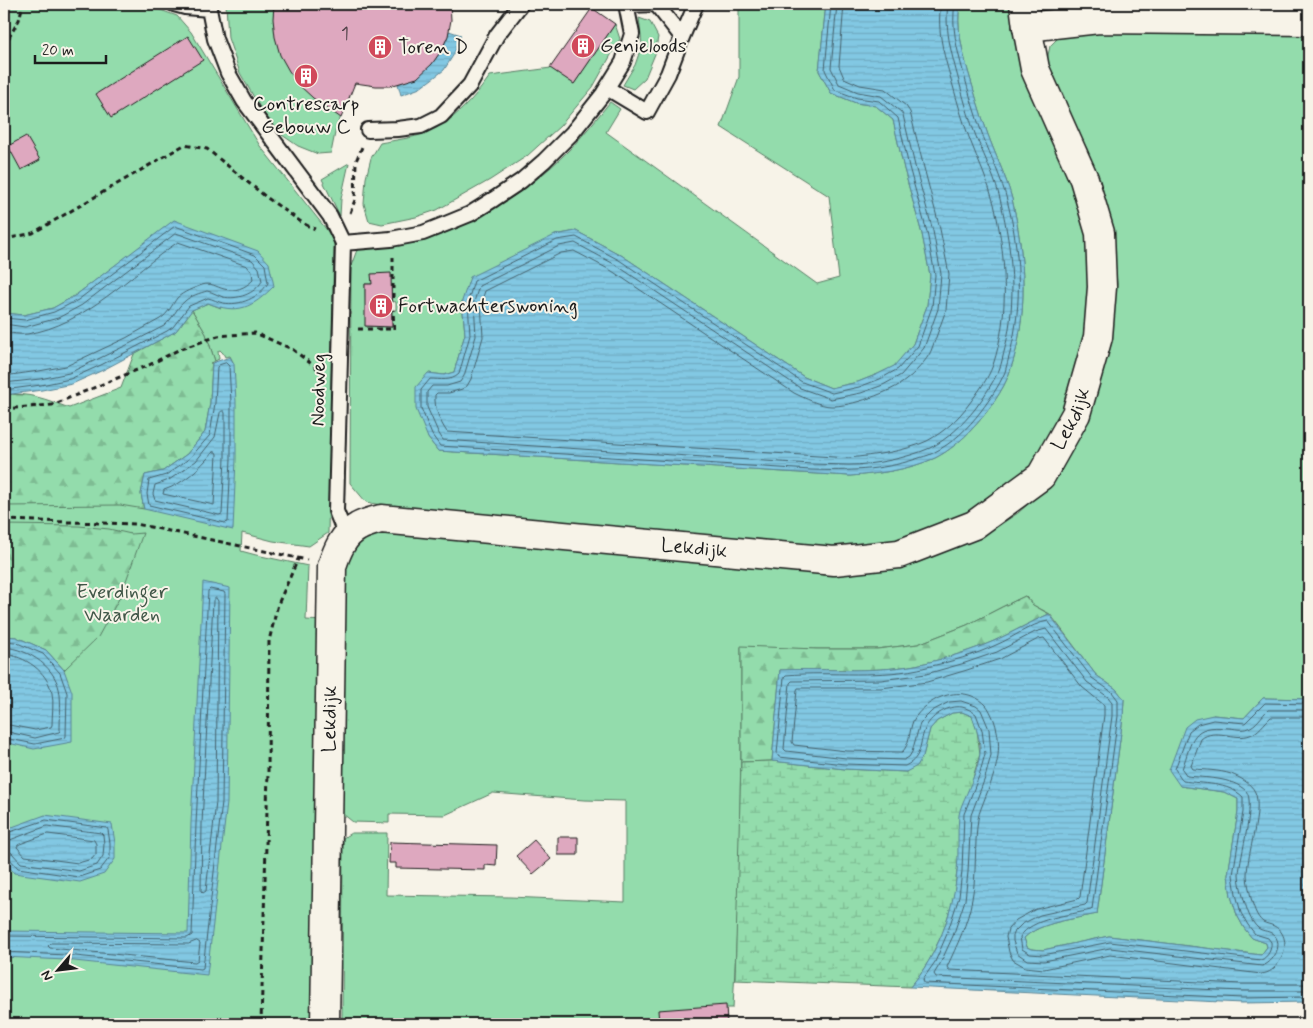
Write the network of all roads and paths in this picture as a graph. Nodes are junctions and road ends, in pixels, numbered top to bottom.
1 (23, 4) edge
2 (174, 4) edge
3 (521, 4) edge
4 (627, 4) edge
5 (696, 4) edge
6 (209, 6) edge
7 (1025, 15) edge
8 (1309, 21) edge
9 (682, 37) junction
10 (4, 46) edge
11 (607, 88) junction
12 (368, 130) joint
13 (4, 239) edge
14 (342, 243) junction
15 (393, 265) dead end
16 (393, 301) dead end
17 (393, 310) dead end
18 (366, 329) dead end
19 (327, 376) dead end
20 (4, 408) edge
21 (4, 520) edge
22 (346, 536) junction
23 (299, 558) junction
24 (332, 566) junction
25 (261, 1024) edge
26 (325, 1024) edge

1 - 10 path
2 - 6 lane
3 - 12 lane
4 - 9 lane
4 - 11 lane
5 - 9 lane
6 - 14 lane
7 - 8 street
7 - 22 street, Lekdijk
9 - 11 lane
11 - 14 lane
12 - 14 path
13 - 14 path
14 - 22 lane, Noodweg
15 - 16 path
17 - 18 path
19 - 20 path
21 - 23 path
22 - 24 street, Lekdijk
23 - 24 path
23 - 25 path
24 - 26 street, Lekdijk

